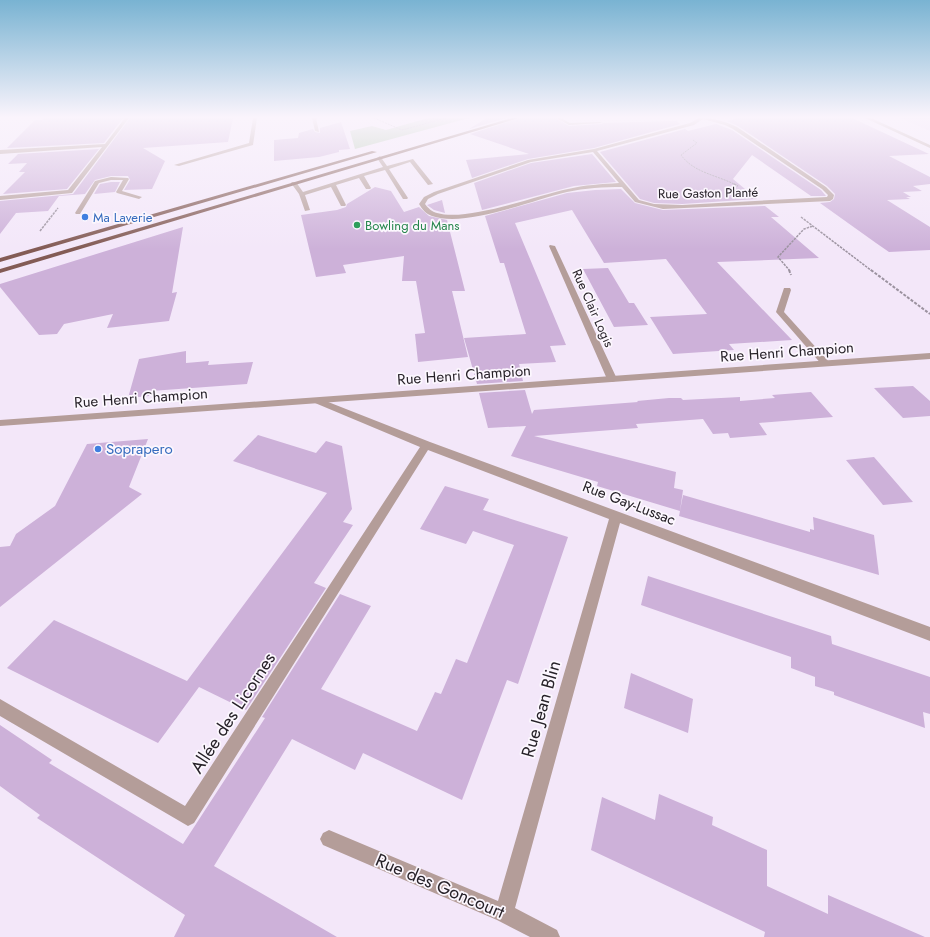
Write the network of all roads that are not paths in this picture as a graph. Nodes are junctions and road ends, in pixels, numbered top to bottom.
1 (93, 162) edge
2 (189, 162) edge
3 (341, 162) edge
4 (367, 162) edge
5 (382, 162) edge
6 (406, 162) edge
7 (412, 162) edge
8 (528, 162) edge
9 (604, 162) edge
10 (785, 162) edge
11 (177, 165) dead end
12 (386, 168) junction
13 (361, 176) junction
14 (294, 183) junction
15 (332, 184) junction
16 (430, 184) dead end
17 (624, 185) junction
18 (368, 188) dead end
19 (302, 194) junction
20 (139, 197) dead end
21 (0, 198) edge
22 (405, 198) dead end
23 (342, 205) dead end
24 (307, 210) dead end
25 (78, 214) dead end
26 (552, 246) dead end
27 (0, 260) edge
28 (0, 271) edge
29 (787, 290) road end
30 (930, 356) edge
31 (826, 364) junction
32 (612, 379) junction
33 (318, 400) junction
34 (0, 424) edge
35 (426, 445) junction
36 (616, 516) junction
37 (930, 634) edge
38 (0, 707) edge
39 (329, 839) dead end
40 (504, 913) junction
41 (550, 937) edge

1 - 21 street
2 - 11 street
3 - 27 main road
4 - 14 main road
5 - 12 street
6 - 12 street
7 - 16 street
8 - 17 street
9 - 17 street, Rue Gaston Planté
10 - 17 street, Rue Gaston Planté
12 - 13 street
12 - 22 street
13 - 15 street
13 - 18 street
14 - 19 street
14 - 28 main road
15 - 19 street
15 - 23 street
19 - 24 street
20 - 25 street
26 - 32 street, Rue Clair Logis
29 - 31 street
30 - 31 street, Rue Henri Champion
31 - 32 street, Rue Henri Champion
32 - 33 street, Rue Henri Champion
33 - 34 street, Rue Henri Champion
33 - 35 street, Rue Gay-Lussac
35 - 36 street, Rue Gay-Lussac
35 - 38 street, Allée des Licornes
36 - 37 street, Rue Gay-Lussac
36 - 40 street, Rue Jean Blin
39 - 40 street, Rue des Goncourt
40 - 41 street, Rue des Goncourt

